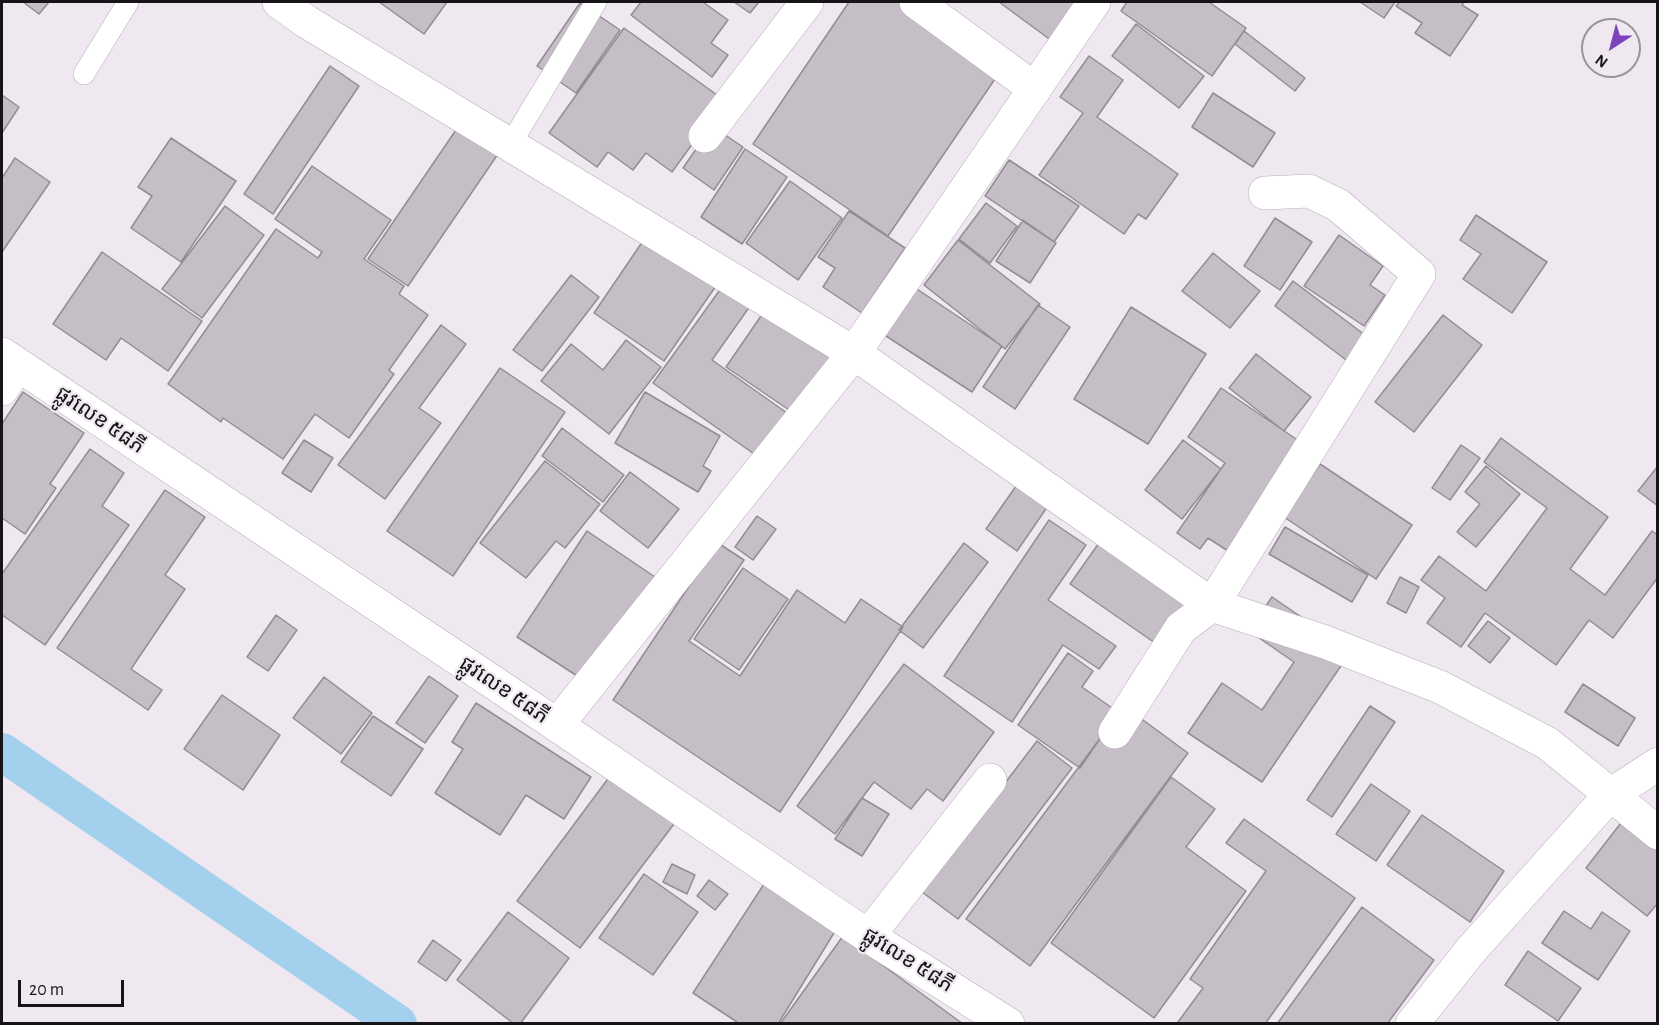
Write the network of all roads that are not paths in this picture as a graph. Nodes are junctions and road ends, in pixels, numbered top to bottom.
1 (128, 2) edge
2 (279, 2) edge
3 (596, 2) edge
4 (807, 2) edge
5 (916, 2) edge
6 (1094, 2) edge
7 (314, 12) edge
8 (84, 74) dead end
9 (1035, 89) junction
10 (705, 136) dead end
11 (510, 145) junction
12 (1265, 193) dead end
13 (854, 353) junction
14 (7, 370) edge
15 (1212, 605) junction
16 (557, 725) junction
17 (1115, 732) dead end
18 (1658, 764) edge
19 (990, 780) dead end
20 (1610, 795) junction
21 (1658, 833) edge
22 (868, 936) junction
23 (1008, 1023) edge
24 (1412, 1023) edge

1 - 8 lane
2 - 7 street
3 - 11 lane
4 - 10 street
5 - 9 street
6 - 9 street
7 - 11 street
9 - 13 street
11 - 13 street
12 - 15 street
13 - 15 street
13 - 16 street
14 - 16 street, ផ្លូវលេខ ៥៨ភី
15 - 17 street
15 - 20 street
16 - 22 street, ផ្លូវលេខ ៥៨ភី
18 - 20 street
19 - 22 street
20 - 21 street
20 - 24 street
22 - 23 street, ផ្លូវលេខ ៥៨ភី

